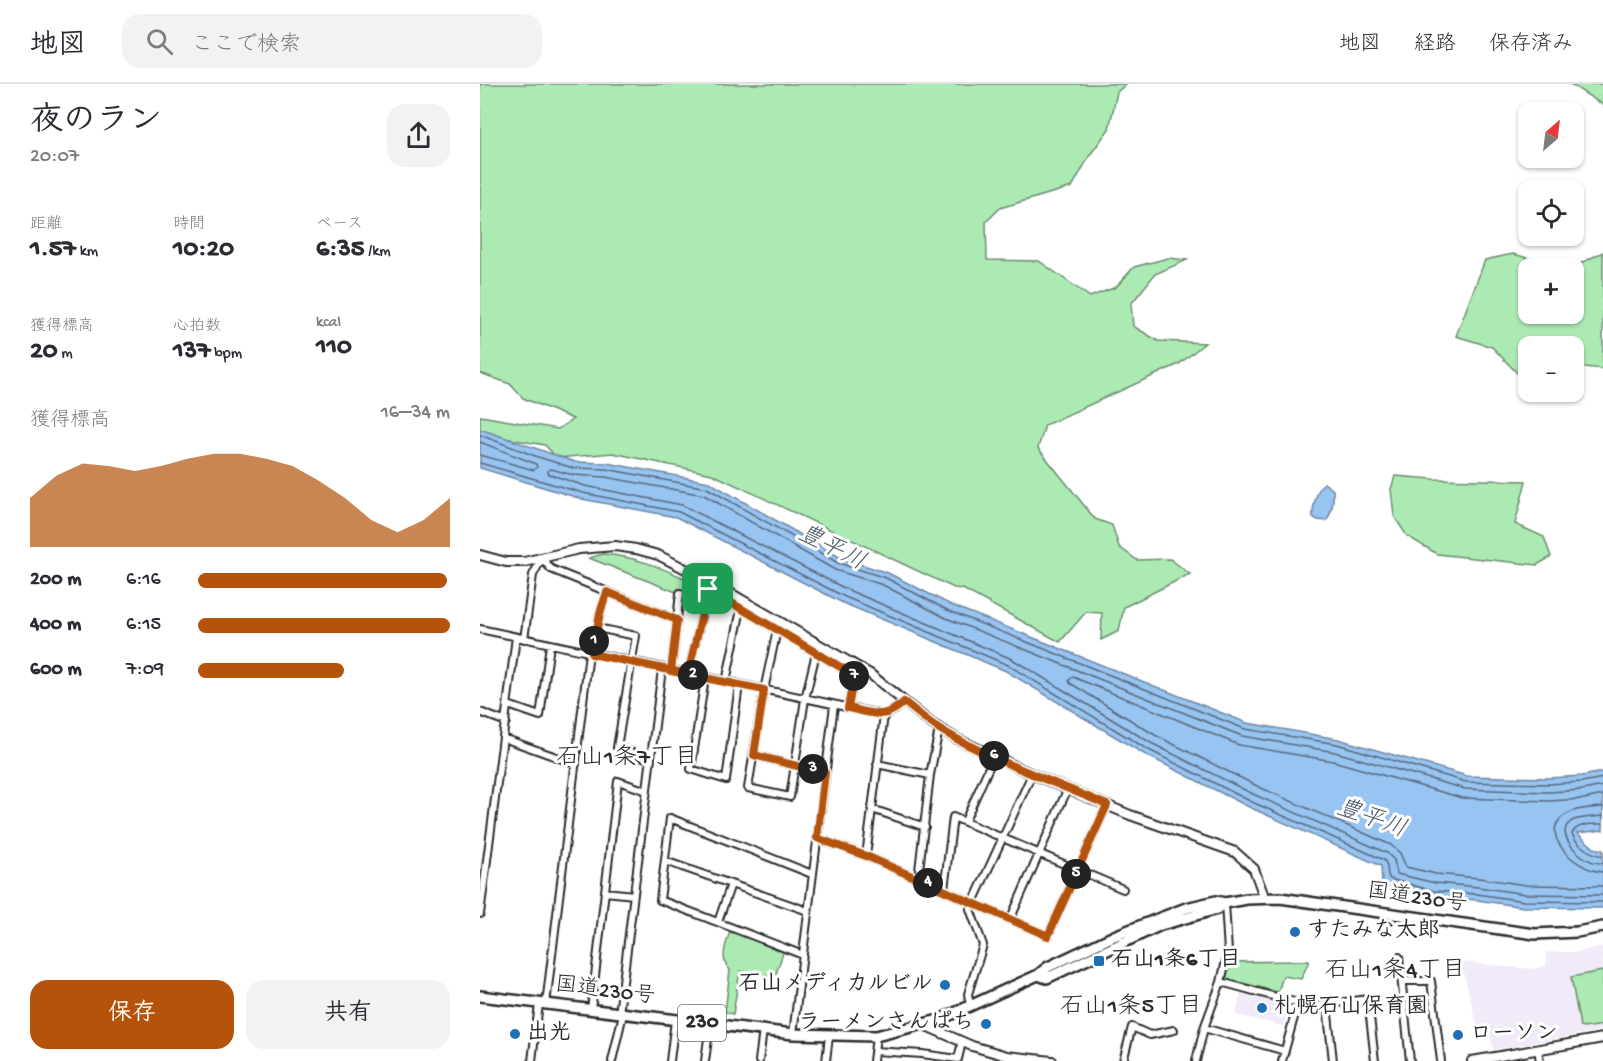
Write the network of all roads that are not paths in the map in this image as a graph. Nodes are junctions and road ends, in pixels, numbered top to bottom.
1 (480, 555) edge
2 (542, 558) junction
3 (607, 592) junction
4 (680, 593) dead end
5 (741, 609) junction
6 (677, 620) junction
7 (597, 628) junction
8 (480, 629) edge
9 (777, 630) junction
10 (516, 637) junction
11 (524, 639) junction
12 (550, 645) junction
13 (590, 653) junction
14 (816, 653) junction
15 (631, 662) junction
16 (662, 669) junction
17 (671, 671) junction
18 (688, 674) junction
19 (705, 678) junction
20 (726, 682) junction
21 (740, 685) junction
22 (764, 690) junction
23 (805, 699) junction
24 (904, 702) junction
25 (508, 705) junction
26 (834, 705) junction
27 (848, 708) junction
28 (480, 712) edge
29 (884, 715) junction
30 (506, 722) junction
31 (939, 729) junction
32 (504, 738) junction
33 (754, 755) junction
34 (994, 756) junction
35 (651, 760) junction
36 (576, 764) junction
37 (877, 764) junction
38 (795, 765) junction
39 (825, 773) junction
40 (1032, 774) junction
41 (930, 775) junction
42 (1068, 788) junction
43 (647, 791) junction
44 (1107, 805) junction
45 (872, 809) junction
46 (965, 822) junction
47 (924, 827) junction
48 (817, 838) junction
49 (1002, 838) junction
50 (1039, 854) junction
51 (866, 856) junction
52 (665, 861) junction
53 (483, 862) edge
54 (1078, 870) junction
55 (813, 874) junction
56 (918, 879) junction
57 (731, 884) junction
58 (1122, 889) dead end
59 (944, 890) junction
60 (605, 892) junction
61 (634, 896) junction
62 (1265, 899) junction
63 (972, 903) junction
64 (1225, 903) junction
65 (808, 911) junction
66 (480, 914) edge
67 (1010, 920) junction
68 (718, 922) junction
69 (1603, 927) edge
70 (803, 955) junction
71 (1399, 957) dead end
72 (1402, 981) junction
73 (1221, 982) junction
74 (480, 996) edge
75 (1298, 1003) junction
76 (542, 1004) junction
77 (1327, 1005) junction
78 (970, 1006) junction
79 (591, 1010) junction
80 (621, 1014) junction
81 (675, 1020) junction
82 (710, 1024) junction
83 (924, 1025) junction
84 (1204, 1028) junction
85 (763, 1030) junction
86 (1174, 1030) dead end
87 (793, 1034) junction
88 (829, 1036) junction
89 (876, 1036) junction
90 (1603, 1041) edge
91 (962, 1042) junction
92 (874, 1050) junction
93 (1538, 1050) junction
94 (1285, 1051) junction
95 (921, 1057) edge
96 (1007, 1058) edge
97 (958, 1060) edge
98 (532, 1061) edge
99 (612, 1061) edge
100 (670, 1061) edge
101 (705, 1061) edge
102 (759, 1061) edge
103 (826, 1061) edge
104 (873, 1061) edge
105 (1052, 1061) edge
106 (1123, 1061) edge
107 (1196, 1061) edge
108 (1282, 1061) edge
109 (1333, 1061) edge
110 (1375, 1061) edge
111 (1410, 1061) edge
112 (1441, 1061) edge
113 (1472, 1061) edge
114 (1540, 1061) edge

1 - 2 street
2 - 3 street
2 - 11 street
2 - 24 street
3 - 6 street
3 - 7 street
4 - 6 street
5 - 9 street
5 - 18 street
5 - 20 street
6 - 17 street
7 - 13 street
7 - 15 street
8 - 10 street
9 - 14 street
9 - 22 street
10 - 11 street
10 - 25 street
11 - 12 street
12 - 13 street
12 - 25 street
13 - 15 street
13 - 36 street
14 - 23 street
14 - 27 street
15 - 16 street
15 - 35 street
16 - 17 street
16 - 35 street
17 - 18 street
18 - 19 street
19 - 20 street
19 - 21 street
20 - 21 street
21 - 22 street
22 - 23 street
22 - 33 street
23 - 26 street
23 - 38 street
24 - 29 street
24 - 31 street
25 - 30 street
26 - 27 street
26 - 39 street
27 - 29 street
28 - 30 street
29 - 37 street
30 - 32 street
31 - 34 street
31 - 41 street
32 - 36 street
32 - 53 street
33 - 38 street
33 - 38 street
34 - 40 street
34 - 46 street
35 - 43 street
36 - 76 street
37 - 41 street
37 - 45 street
38 - 39 street
39 - 48 street
40 - 42 street
40 - 49 street
41 - 47 street
42 - 44 street
42 - 50 street
43 - 60 street
43 - 61 street
44 - 54 street
44 - 62 street
45 - 47 street
45 - 51 street
46 - 49 street
46 - 59 street
47 - 56 street
48 - 51 street
48 - 55 street
49 - 50 street
49 - 63 street
50 - 54 street
50 - 67 street
51 - 56 street
52 - 55 street
52 - 57 street
52 - 68 street
53 - 66 street
54 - 58 street
54 - 67 street
55 - 65 street
56 - 59 street
57 - 65 street
57 - 68 street
59 - 63 street
60 - 61 street
60 - 79 street
61 - 80 street
62 - 64 highway, 国道230号 / 230
62 - 69 highway, 国道230号 / 230
63 - 67 street
63 - 78 street
64 - 73 street
64 - 78 highway, 国道230号 / 230
65 - 70 street
68 - 70 street
70 - 87 street
71 - 72 street
72 - 111 street
72 - 112 street
73 - 75 street
73 - 84 street
74 - 76 highway, 国道230号 / 230
75 - 77 street
75 - 94 street
76 - 79 highway, 国道230号 / 230
76 - 98 street
77 - 109 street
77 - 110 street
78 - 83 highway, 国道230号 / 230
79 - 80 highway, 国道230号 / 230
80 - 81 highway, 国道230号 / 230
80 - 99 street
81 - 82 highway, 国道230号 / 230
81 - 100 street
82 - 85 highway, 国道230号 / 230
82 - 101 street
83 - 89 highway, 国道230号 / 230
83 - 91 street
84 - 94 street
84 - 107 street
85 - 87 highway, 国道230号 / 230
85 - 102 street
86 - 106 street
87 - 88 highway, 国道230号 / 230
88 - 89 highway, 国道230号 / 230
88 - 103 street
89 - 92 street
90 - 93 street
91 - 96 street
91 - 97 street
92 - 95 street
92 - 104 street
93 - 113 street
93 - 114 street
94 - 108 street
95 - 97 street
96 - 105 street

